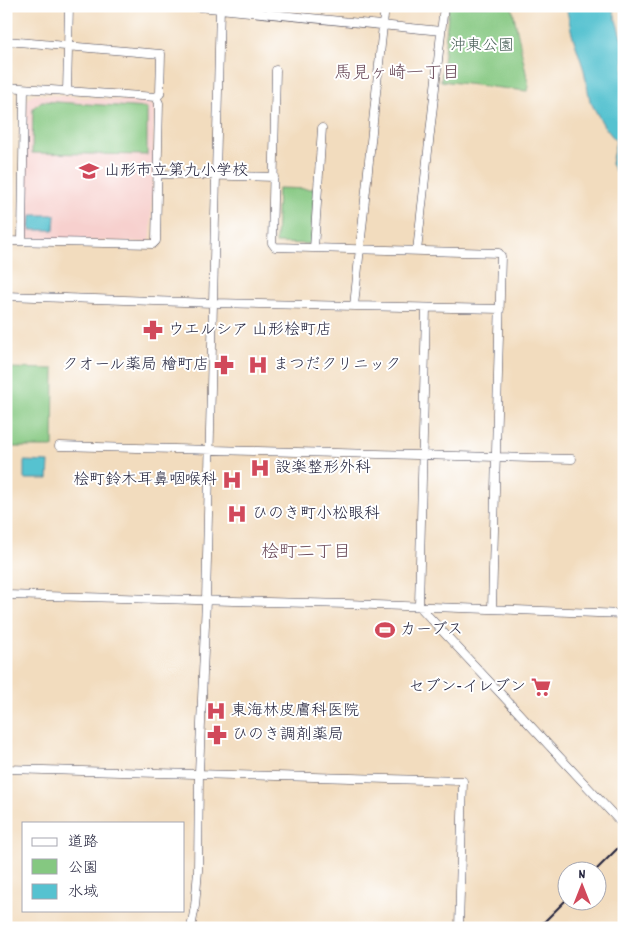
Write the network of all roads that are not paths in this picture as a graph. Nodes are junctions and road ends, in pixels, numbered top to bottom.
1 (69, 6) edge
2 (189, 6) edge
3 (385, 6) edge
4 (444, 6) edge
5 (220, 8) edge
6 (383, 24) junction
7 (441, 31) junction
8 (6, 41) edge
9 (68, 46) junction
10 (276, 70) dead end
11 (6, 87) edge
12 (24, 89) junction
13 (67, 92) junction
14 (156, 98) junction
15 (322, 128) dead end
16 (158, 174) junction
17 (216, 175) junction
18 (274, 177) junction
19 (6, 240) edge
20 (22, 241) junction
21 (314, 248) junction
22 (360, 249) junction
23 (417, 251) junction
24 (6, 296) edge
25 (213, 303) junction
26 (354, 306) junction
27 (426, 308) junction
28 (500, 309) junction
29 (59, 446) dead end
30 (209, 450) junction
31 (423, 454) junction
32 (496, 456) junction
33 (572, 459) dead end
34 (6, 595) edge
35 (206, 600) junction
36 (420, 606) junction
37 (492, 610) junction
38 (624, 614) edge
39 (6, 769) edge
40 (199, 773) junction
41 (624, 826) edge
42 (190, 928) edge
43 (459, 928) edge

1 - 9 street
2 - 5 street
3 - 6 street
4 - 7 street
5 - 6 street
5 - 17 street
6 - 7 street
6 - 22 street
7 - 23 street
8 - 9 street
9 - 13 street
9 - 14 street
10 - 18 street
11 - 12 street
12 - 13 street
12 - 20 street
13 - 14 street
14 - 16 street
15 - 21 street
16 - 17 street
16 - 20 street
17 - 18 street
17 - 25 street
18 - 21 street
19 - 20 street
21 - 22 street
22 - 23 street
22 - 26 street
23 - 28 street
24 - 25 street
25 - 26 street
25 - 30 street
26 - 27 street
27 - 28 street
27 - 31 street
28 - 32 street
29 - 30 street
30 - 31 street
30 - 35 street
31 - 32 street
31 - 36 street
32 - 33 street
32 - 37 street
34 - 35 street
35 - 36 street
35 - 40 street
36 - 37 street
36 - 41 street
37 - 38 street
39 - 40 street
40 - 42 street
40 - 43 street

